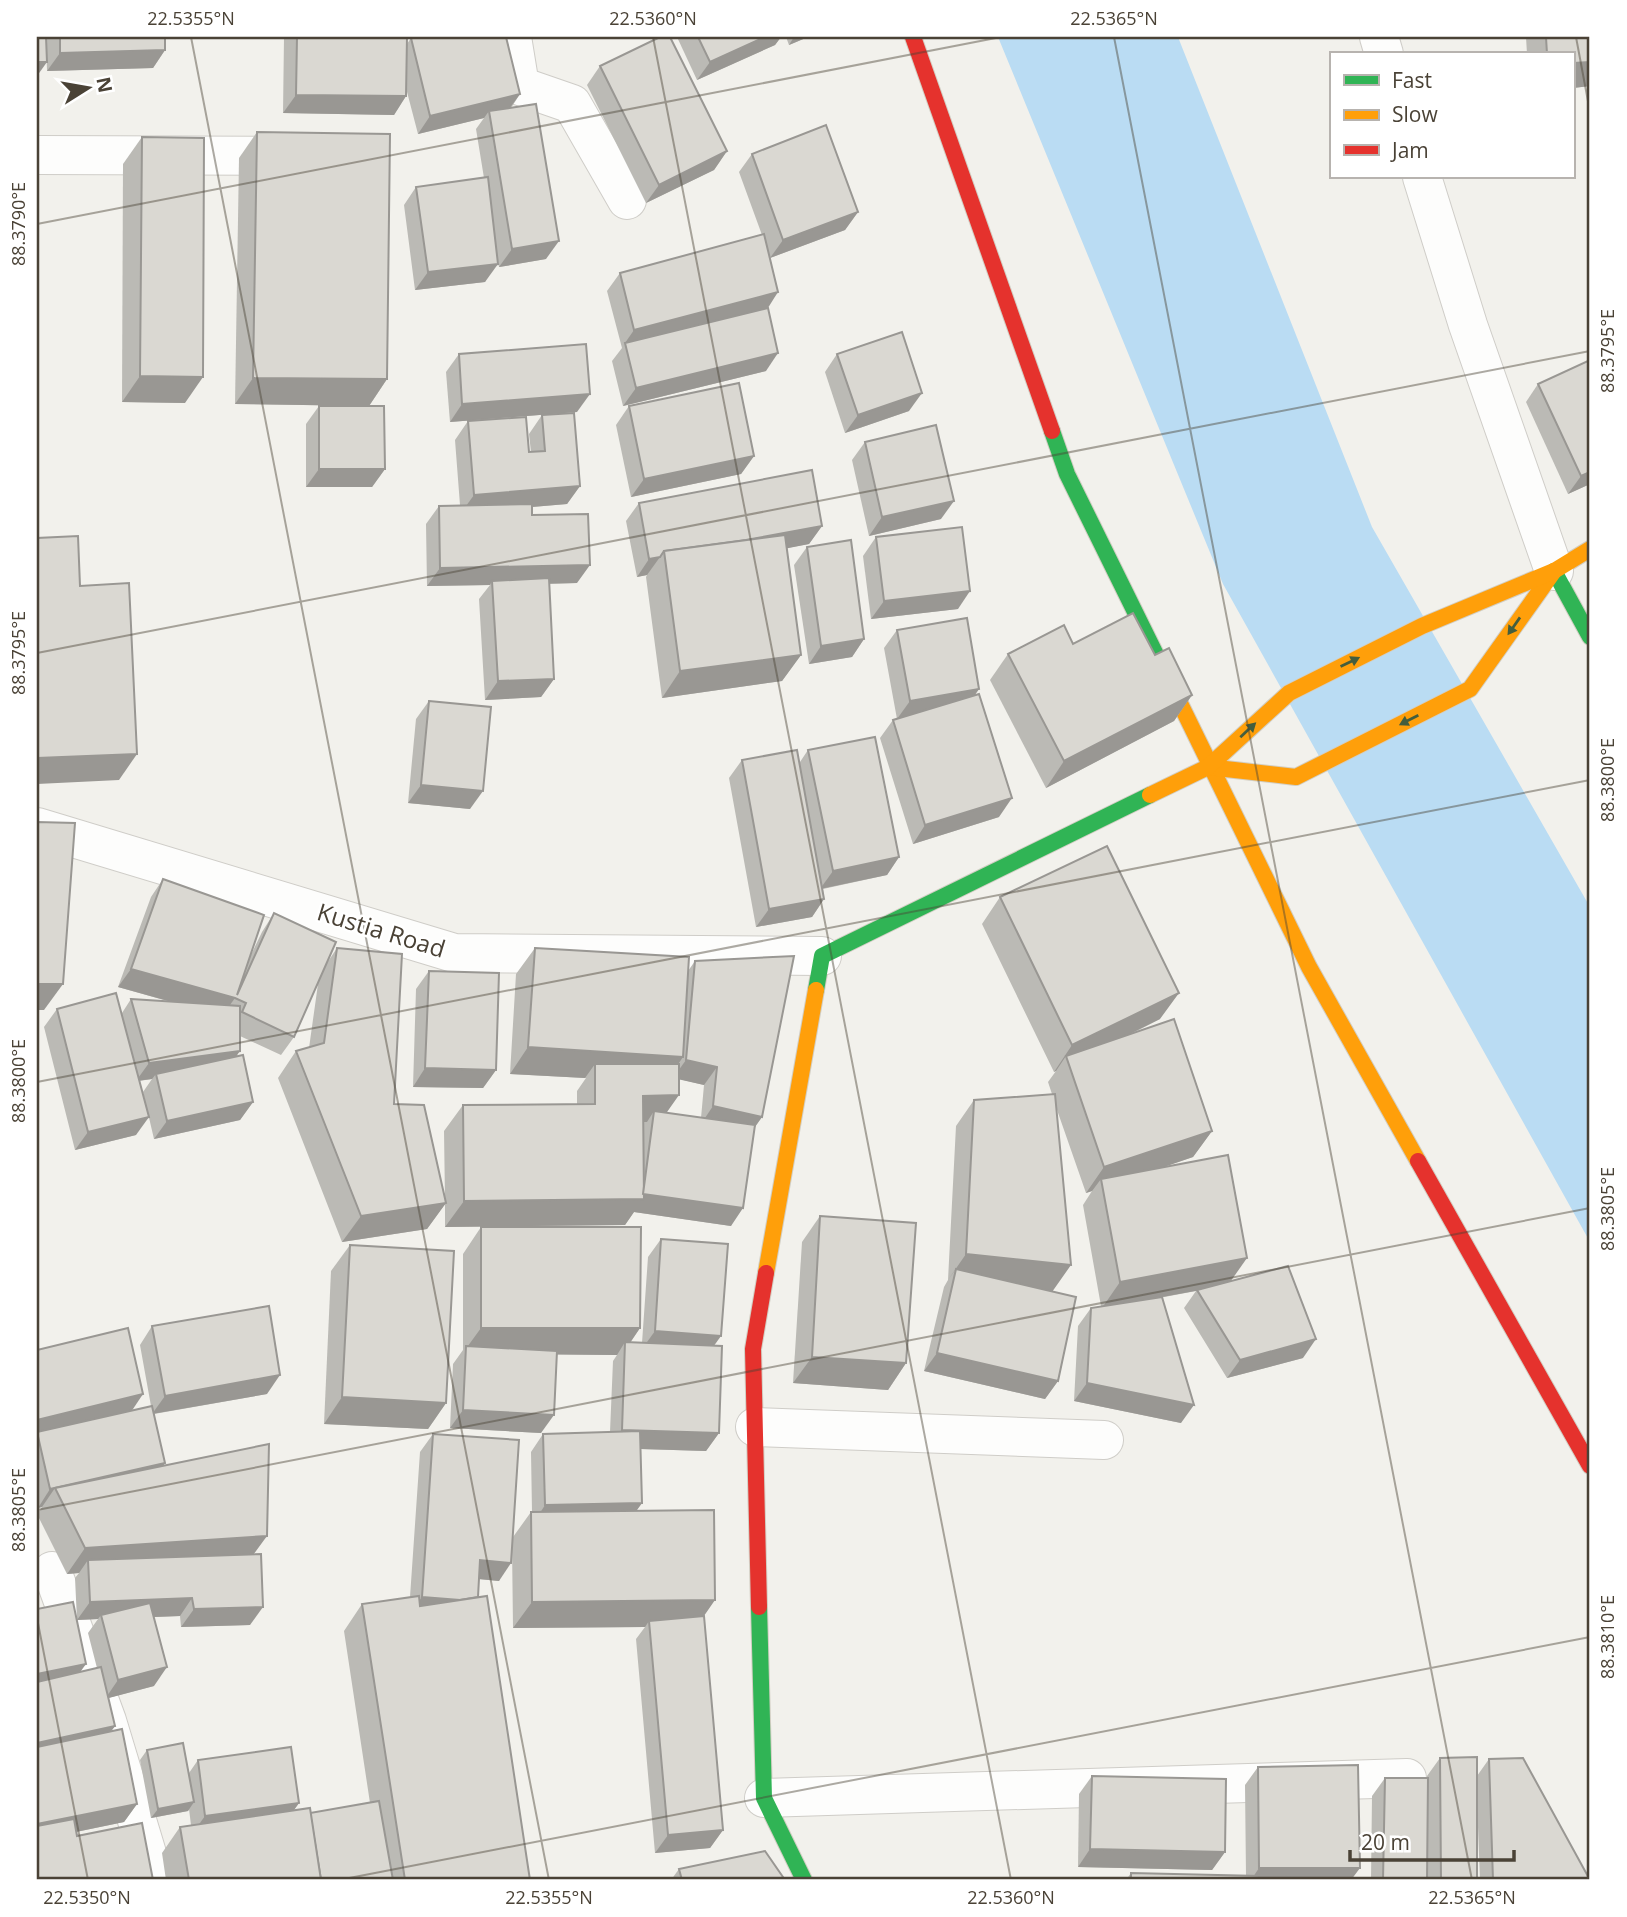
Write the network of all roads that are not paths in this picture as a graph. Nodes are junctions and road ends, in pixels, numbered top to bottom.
1 (512, 37) edge
2 (913, 37) edge
3 (37, 155) edge
4 (335, 156) edge
5 (1422, 178) edge
6 (627, 200) dead end
7 (1590, 549) edge
8 (1554, 571) junction
9 (1590, 637) edge
10 (1208, 766) junction
11 (37, 827) edge
12 (822, 956) junction
13 (755, 1427) junction
14 (1104, 1440) dead end
15 (1590, 1466) edge
16 (52, 1571) dead end
17 (1407, 1778) edge
18 (764, 1798) junction
19 (155, 1880) edge
20 (804, 1880) edge

1 - 6 street
2 - 10 street
3 - 4 street
5 - 8 street
7 - 8 street
8 - 9 street
10 -> 8 street
8 -> 10 street
10 - 12 street
10 - 15 street
11 - 12 street, Kustia Road
12 - 13 street
13 - 14 street
13 - 18 street
16 - 19 street
17 - 18 street
18 - 20 street

